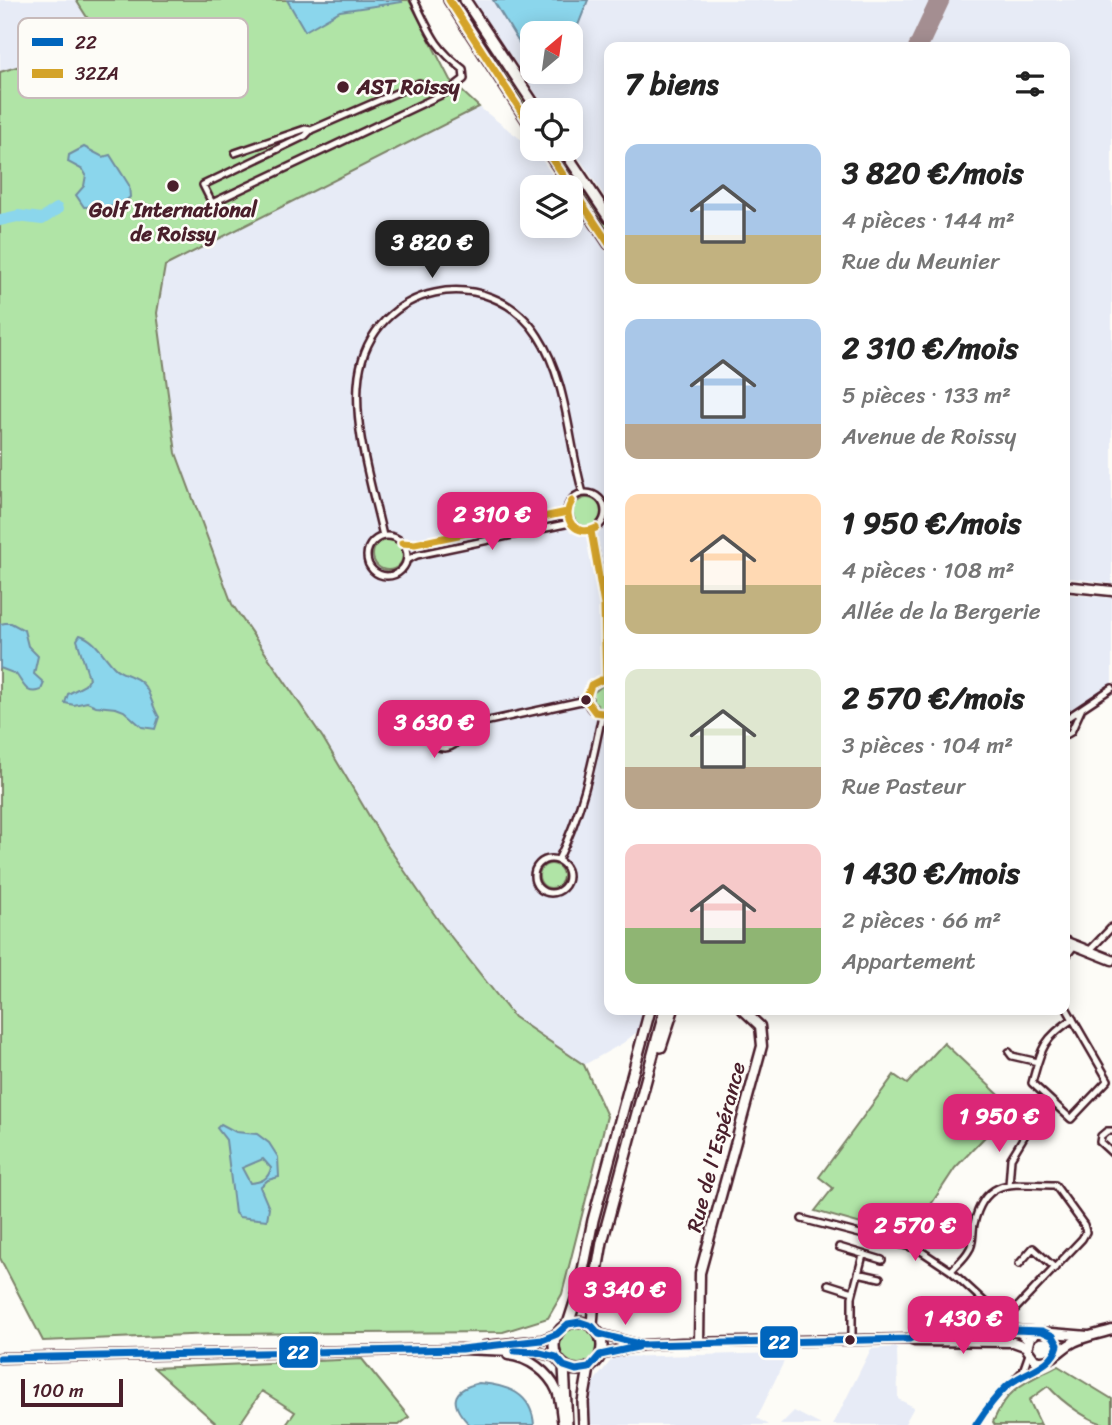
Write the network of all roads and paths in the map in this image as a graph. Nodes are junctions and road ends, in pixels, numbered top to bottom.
1 (414, 0) edge
2 (449, 0) edge
3 (465, 0) edge
4 (447, 92) junction
5 (530, 98) edge
6 (520, 109) edge
7 (311, 130) junction
8 (235, 153) dead end
9 (554, 161) edge
10 (571, 161) edge
11 (604, 210) edge
12 (604, 236) edge
13 (583, 493) junction
14 (604, 501) edge
15 (567, 512) junction
16 (604, 519) edge
17 (570, 523) junction
18 (591, 531) junction
19 (383, 536) junction
20 (402, 542) junction
21 (407, 560) junction
22 (1070, 587) edge
23 (1112, 591) edge
24 (604, 593) edge
25 (604, 681) edge
26 (1112, 688) edge
27 (586, 700) junction
28 (1083, 706) junction
29 (604, 713) edge
30 (1070, 716) edge
31 (604, 721) edge
32 (1070, 724) edge
33 (461, 727) junction
34 (1072, 729) joint
35 (558, 860) junction
36 (1112, 928) edge
37 (1070, 944) edge
38 (1074, 946) junction
39 (1070, 951) edge
40 (1089, 951) junction
41 (1112, 960) edge
42 (1070, 1014) edge
43 (649, 1015) edge
44 (664, 1015) edge
45 (672, 1015) edge
46 (748, 1015) edge
47 (1073, 1019) junction
48 (1009, 1052) dead end
49 (1038, 1062) junction
50 (649, 1074) junction
51 (1112, 1131) edge
52 (1025, 1135) dead end
53 (1112, 1153) edge
54 (1009, 1185) junction
55 (802, 1219) dead end
56 (839, 1247) dead end
57 (863, 1255) junction
58 (882, 1260) dead end
59 (1019, 1264) dead end
60 (1055, 1268) junction
61 (951, 1271) junction
62 (859, 1273) junction
63 (880, 1278) dead end
64 (828, 1284) dead end
65 (853, 1292) junction
66 (1005, 1320) junction
67 (568, 1324) junction
68 (592, 1326) junction
69 (1015, 1330) junction
70 (1112, 1331) edge
71 (1038, 1332) junction
72 (1049, 1333) junction
73 (557, 1334) junction
74 (599, 1334) junction
75 (1088, 1336) junction
76 (909, 1339) junction
77 (852, 1340) junction
78 (699, 1343) junction
79 (643, 1345) junction
80 (1028, 1347) junction
81 (461, 1349) junction
82 (600, 1356) junction
83 (556, 1357) junction
84 (0, 1358) edge
85 (1052, 1358) junction
86 (564, 1366) junction
87 (589, 1368) junction
88 (1015, 1380) junction
89 (565, 1425) edge
90 (584, 1425) edge
91 (976, 1425) edge

1 - 4 street
2 - 6 main road
3 - 5 main road
4 - 7 street
4 - 7 street
7 - 8 street
9 - 12 main road
10 - 11 main road
13 - 14 street
13 - 15 street
13 - 19 street
15 - 17 street
15 - 20 street
16 - 18 street
17 - 18 street
17 - 21 street
18 - 24 street
19 - 20 street
19 - 21 street
20 - 21 street
22 - 23 main road
25 - 27 street
26 - 28 street
27 - 29 street
27 - 33 street
28 - 30 street
28 - 34 street
31 - 35 street
32 - 34 street
33 - 33 street
35 - 35 street
36 - 40 street
37 - 38 main road
38 - 39 street
38 - 40 main road
40 - 41 main road
42 - 47 street
43 - 67 main road
44 - 50 main road
45 - 50 main road
46 - 78 main road, Rue de l'Espérance
47 - 49 street
47 - 49 street
48 - 49 street
50 - 68 main road
51 - 53 street
52 - 54 street
54 - 60 street
54 - 61 street
55 - 61 street
56 - 57 street
57 - 58 street
57 - 62 street
59 - 60 street
60 - 66 street
61 - 66 street
62 - 63 street
62 - 65 street
64 - 65 street
65 - 77 street
66 - 69 street
67 - 68 main road
67 - 73 main road
68 - 74 main road
69 - 71 main road
69 - 76 main road
69 - 80 street
70 - 75 main road
71 - 72 main road
71 - 80 main road
72 - 75 main road
72 - 85 main road
73 - 81 main road
73 - 83 main road
74 - 79 main road
74 - 82 main road
75 - 85 main road
76 - 77 main road
76 - 80 main road
77 - 78 main road
78 - 79 main road
79 - 82 main road
80 - 85 main road
80 - 88 street
81 - 83 main road
81 - 84 main road
81 - 89 main road
82 - 87 main road
83 - 86 main road
85 - 88 street
86 - 87 main road
86 - 89 main road
87 - 90 main road
88 - 91 street

